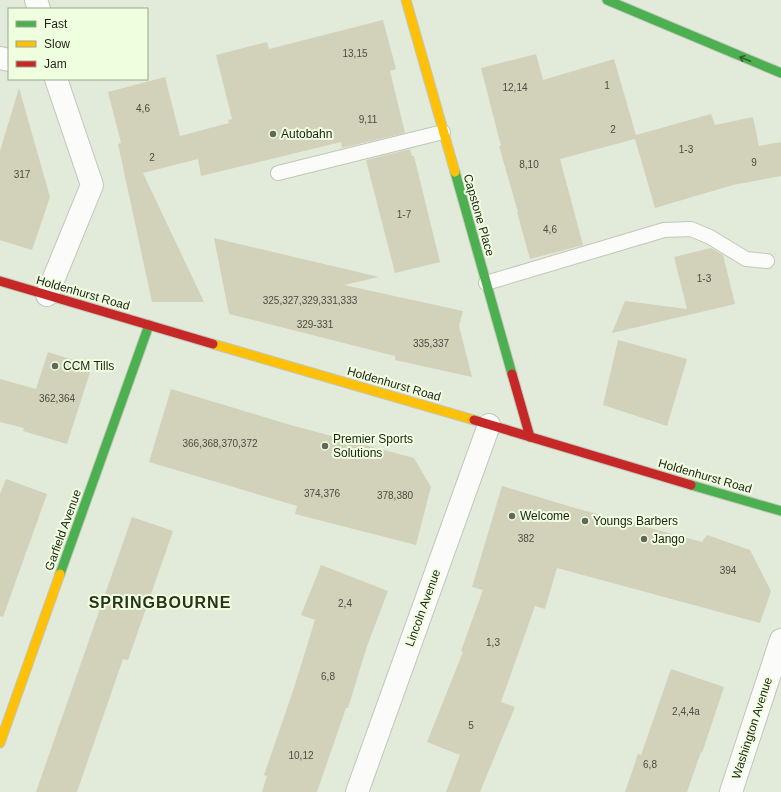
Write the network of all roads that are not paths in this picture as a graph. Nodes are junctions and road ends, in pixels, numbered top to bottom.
1 (406, 0) edge
2 (607, 0) edge
3 (781, 73) edge
4 (56, 80) edge
5 (443, 132) junction
6 (278, 173) dead end
7 (767, 261) dead end
8 (0, 281) edge
9 (486, 283) junction
10 (47, 295) junction
11 (149, 325) junction
12 (489, 425) junction
13 (530, 437) junction
14 (781, 511) edge
15 (781, 640) edge
16 (0, 743) edge
17 (357, 792) edge
18 (731, 792) edge

1 - 5 main road, Capstone Place
3 -> 2 main road
4 - 10 street
5 - 6 lane
5 - 9 main road, Capstone Place
7 - 9 lane
8 - 10 main road, Holdenhurst Road
9 - 13 main road, Capstone Place
10 - 11 main road, Holdenhurst Road
11 - 12 main road, Holdenhurst Road
11 - 16 main road, Garfield Avenue
12 - 13 main road, Holdenhurst Road
12 - 17 street, Lincoln Avenue
13 - 14 main road, Holdenhurst Road
15 - 18 street, Washington Avenue

